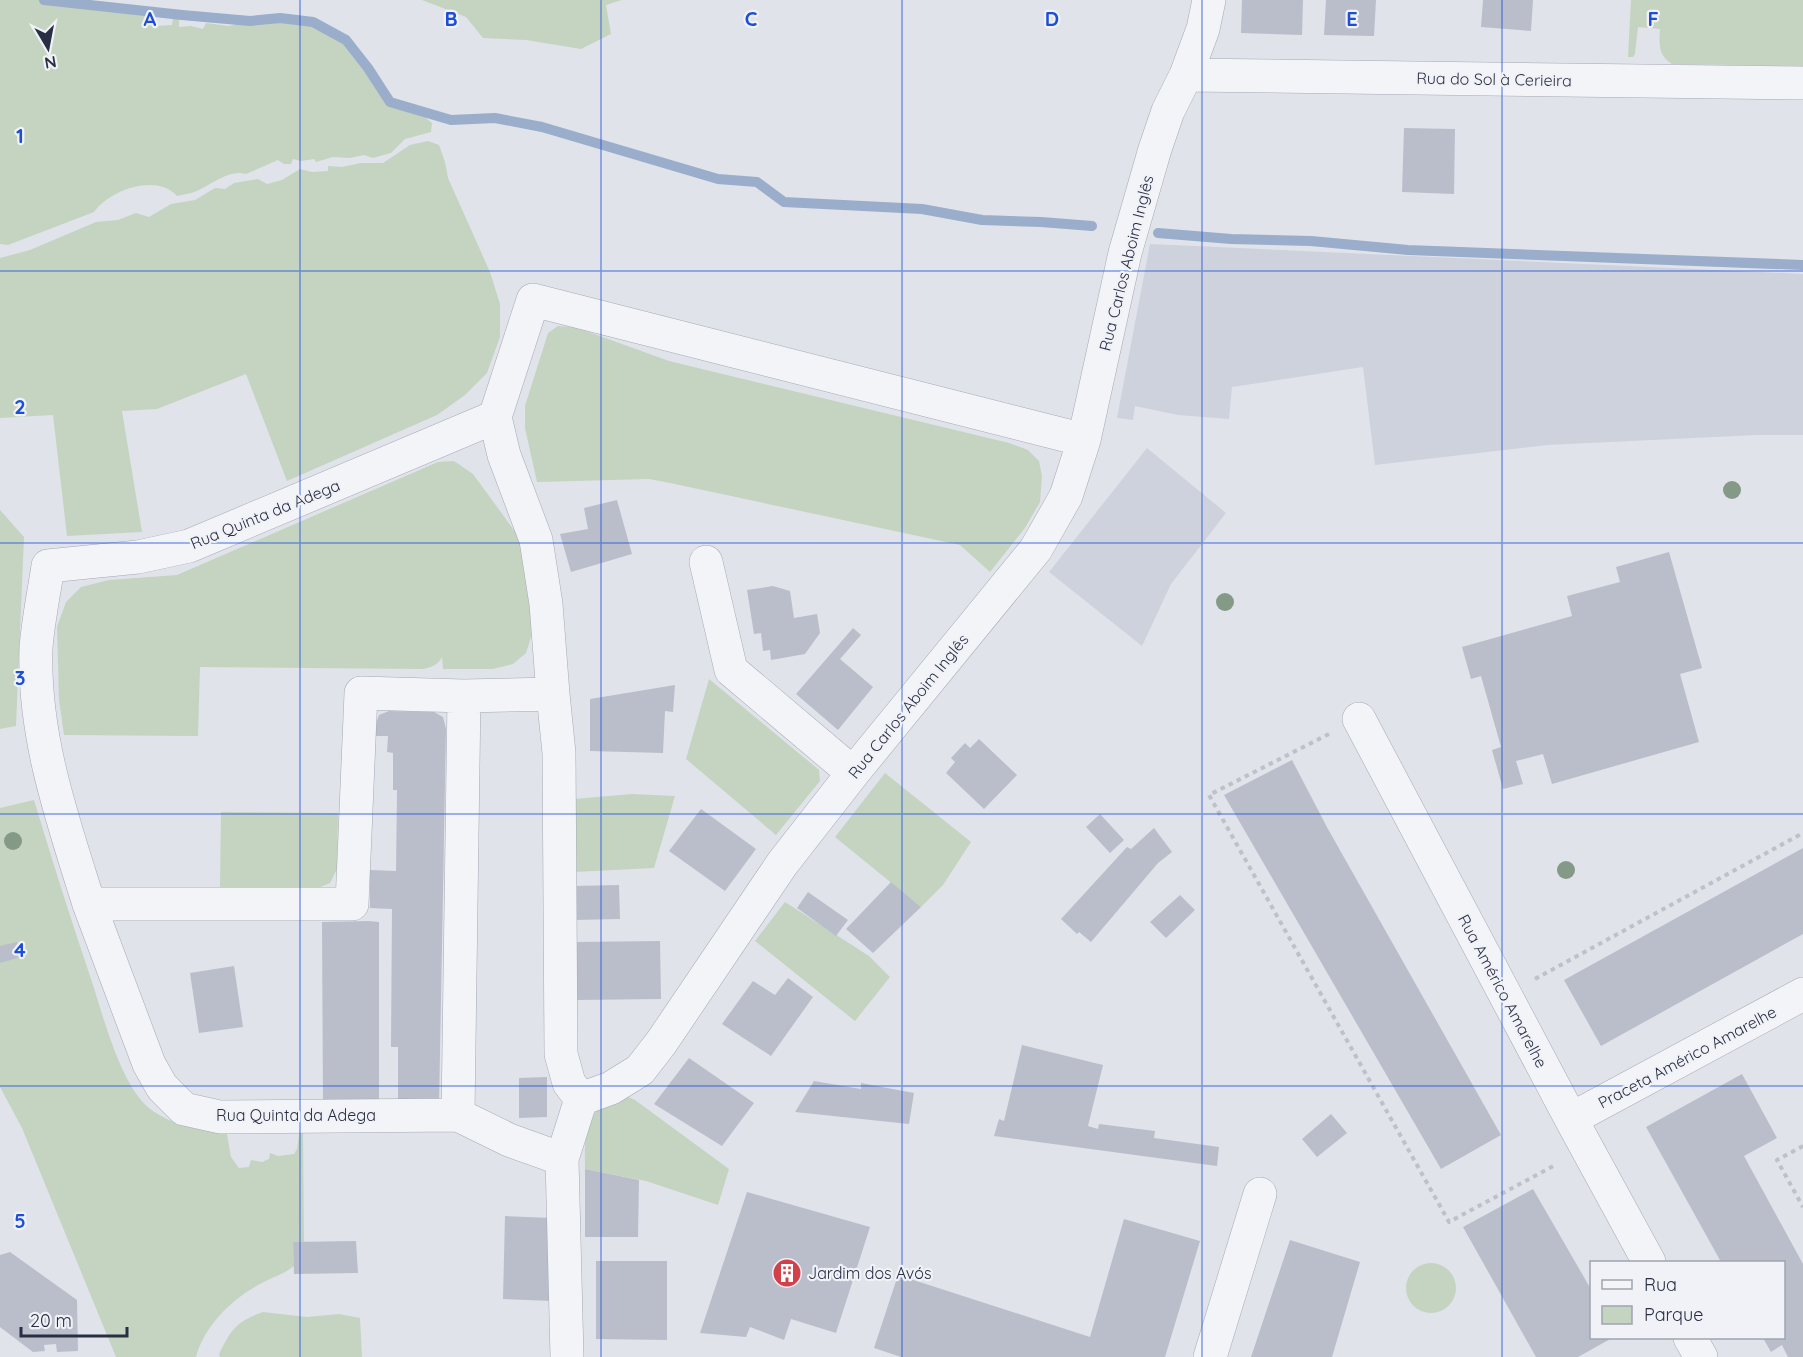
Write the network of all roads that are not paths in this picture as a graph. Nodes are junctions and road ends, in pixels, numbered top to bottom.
1 (1209, 0) edge
2 (1186, 75) junction
3 (1803, 83) edge
4 (495, 417) junction
5 (1084, 440) junction
6 (706, 562) dead end
7 (553, 694) junction
8 (464, 696) junction
9 (1359, 719) road end
10 (853, 773) junction
11 (89, 904) junction
12 (1803, 994) edge
13 (580, 1099) junction
14 (458, 1115) junction
15 (1571, 1119) junction
16 (561, 1159) junction
17 (1260, 1194) dead end
18 (1648, 1261) edge
19 (1691, 1339) edge
20 (567, 1357) edge
21 (1210, 1357) edge
22 (1701, 1357) edge

1 - 2 street, Rua Carlos Aboim Inglês
2 - 3 street, Rua do Sol à Cerieira
2 - 5 street, Rua Carlos Aboim Inglês
4 - 5 street
4 - 7 street
4 - 11 street, Rua Quinta da Adega
5 - 10 street, Rua Carlos Aboim Inglês
6 - 10 street
7 - 8 street
7 - 13 street
8 - 11 street
8 - 14 street
9 - 15 street, Rua Américo Amarelhe
10 - 13 street, Rua Carlos Aboim Inglês
11 - 14 street, Rua Quinta da Adega
12 - 15 street, Praceta Américo Amarelhe
13 - 16 street
14 - 16 street
15 - 18 street, Rua Américo Amarelhe
16 - 20 street
17 - 21 street
19 - 22 street

